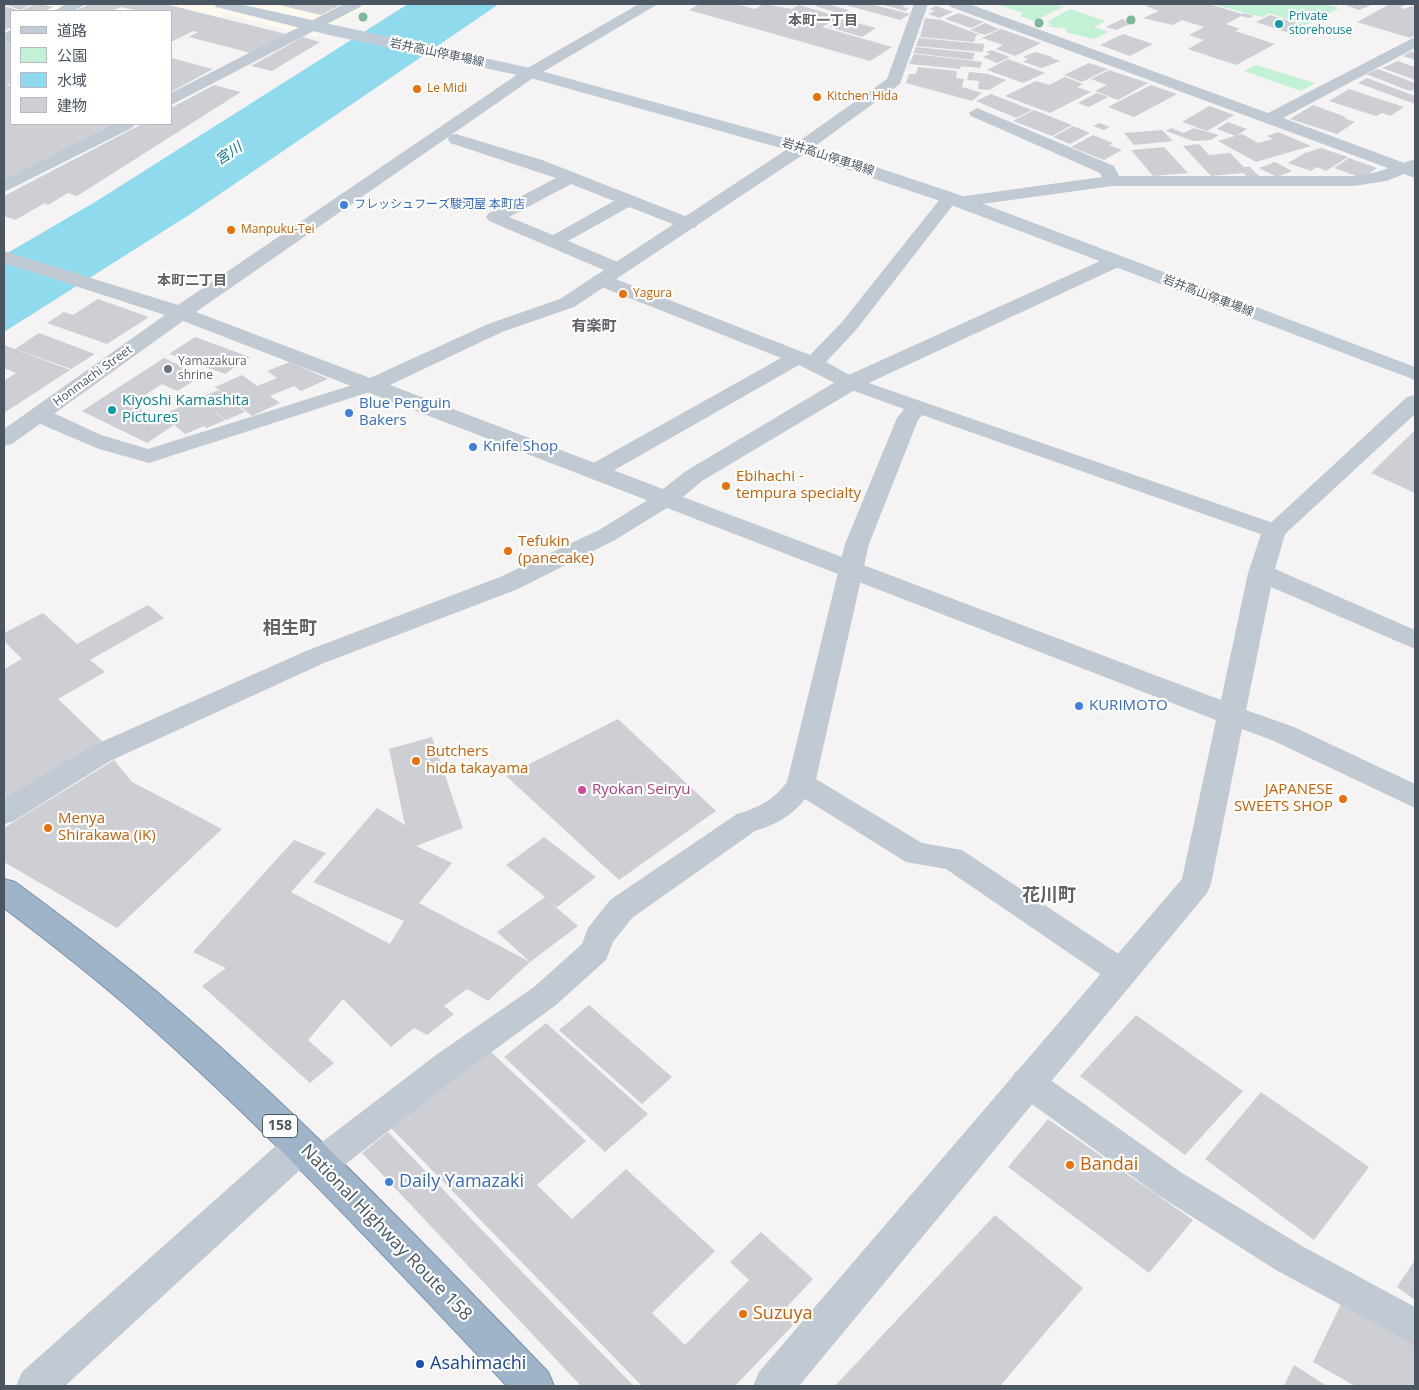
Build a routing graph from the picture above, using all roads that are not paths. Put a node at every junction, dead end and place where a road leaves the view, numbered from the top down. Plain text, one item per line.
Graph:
1 (78, 4) edge
2 (221, 4) edge
3 (355, 4) edge
4 (650, 4) edge
5 (921, 4) edge
6 (956, 4) edge
7 (64, 10) edge
8 (322, 28) junction
9 (1415, 42) edge
10 (530, 73) junction
11 (172, 100) edge
12 (977, 113) dead end
13 (1269, 119) junction
14 (124, 125) edge
15 (456, 139) dead end
16 (801, 148) junction
17 (1411, 169) edge
18 (571, 177) junction
19 (1112, 181) junction
20 (4, 187) edge
21 (628, 200) junction
22 (955, 200) junction
23 (689, 224) junction
24 (553, 242) junction
25 (4, 257) edge
26 (1116, 261) junction
27 (610, 274) junction
28 (181, 313) junction
29 (805, 360) junction
30 (1414, 372) edge
31 (850, 383) junction
32 (372, 384) junction
33 (1415, 402) edge
34 (919, 406) junction
35 (40, 415) junction
36 (4, 439) edge
37 (596, 471) junction
38 (668, 498) junction
39 (1274, 530) junction
40 (852, 570) junction
41 (1261, 573) junction
42 (1415, 640) edge
43 (1232, 714) junction
44 (801, 783) junction
45 (1415, 797) edge
46 (4, 813) edge
47 (4, 891) edge
48 (1120, 972) junction
49 (1027, 1082) junction
50 (311, 1154) junction
51 (1415, 1327) edge
52 (36, 1386) edge
53 (534, 1386) edge
54 (773, 1386) edge

1 - 7 street
2 - 8 main road, 岩井高山停車場線
3 - 8 street
4 - 10 street, Honmachi Street
5 - 16 lane
6 - 13 street
8 - 10 main road, 岩井高山停車場線
8 - 11 street
9 - 13 street
10 - 16 main road, 岩井高山停車場線
10 - 28 street, Honmachi Street
12 - 19 lane
13 - 17 street
14 - 20 street
15 - 18 lane
16 - 22 main road, 岩井高山停車場線
16 - 23 street
17 - 19 lane
18 - 21 lane
18 - 24 lane
19 - 22 lane
21 - 23 lane
21 - 24 lane
22 - 26 main road, 岩井高山停車場線
22 - 29 lane
23 - 27 street
24 - 27 lane
25 - 28 street
26 - 30 main road, 岩井高山停車場線
26 - 31 street
27 - 29 lane
27 - 32 street
28 - 32 street
28 - 35 street, Honmachi Street
29 - 31 lane
29 - 37 lane
31 - 34 lane
31 - 38 street
32 - 35 lane
32 - 37 street
33 - 39 street
34 - 39 lane
34 - 40 lane
35 - 36 street, Honmachi Street
37 - 38 street
38 - 40 street
38 - 46 lane
39 - 41 street
40 - 43 street
40 - 44 lane
41 - 42 street
41 - 43 street
43 - 45 street
43 - 48 street
44 - 48 lane
44 - 50 lane
47 - 50 highway, National Highway Route 158 / 158
48 - 49 street
49 - 51 lane
49 - 54 street
50 - 52 street
50 - 53 highway, National Highway Route 158 / 158

